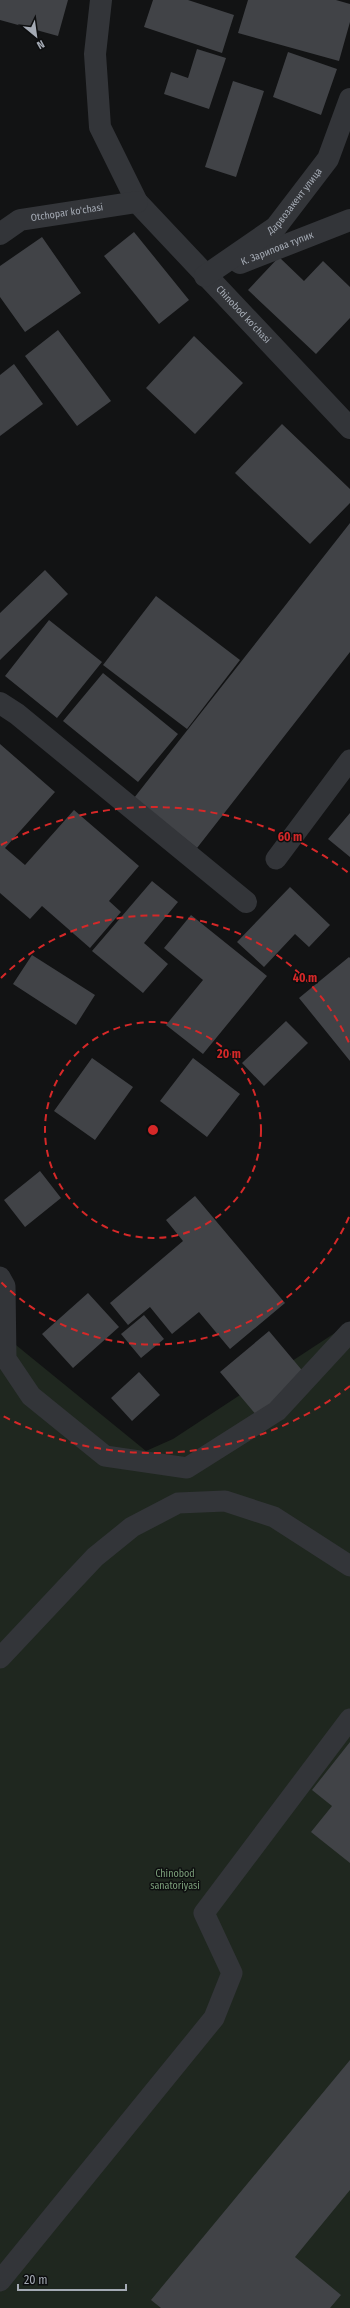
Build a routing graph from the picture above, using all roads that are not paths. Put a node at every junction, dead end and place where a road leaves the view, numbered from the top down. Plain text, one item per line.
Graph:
1 (101, 0) edge
2 (350, 99) edge
3 (137, 202) junction
4 (10, 219) edge
5 (350, 220) edge
6 (0, 234) edge
7 (205, 276) junction
8 (350, 428) edge
9 (0, 703) edge
10 (350, 760) edge
11 (276, 859) dead end
12 (246, 902) dead end
13 (0, 1277) edge
14 (350, 1332) edge
15 (350, 1566) edge
16 (0, 1658) edge
17 (350, 1719) edge
18 (0, 2281) edge

1 - 3 street, Chinobod ko'chasi
2 - 7 street, Дарвозакент улица
3 - 4 street, Otchopar ko'chasi
3 - 7 street, Chinobod ko'chasi
4 - 6 street, Otchopar ko'chasi
5 - 7 street, К. Зарипова тупик
7 - 8 street, Chinobod ko'chasi
9 - 12 street
10 - 11 lane
13 - 14 lane
15 - 16 lane
17 - 18 lane

